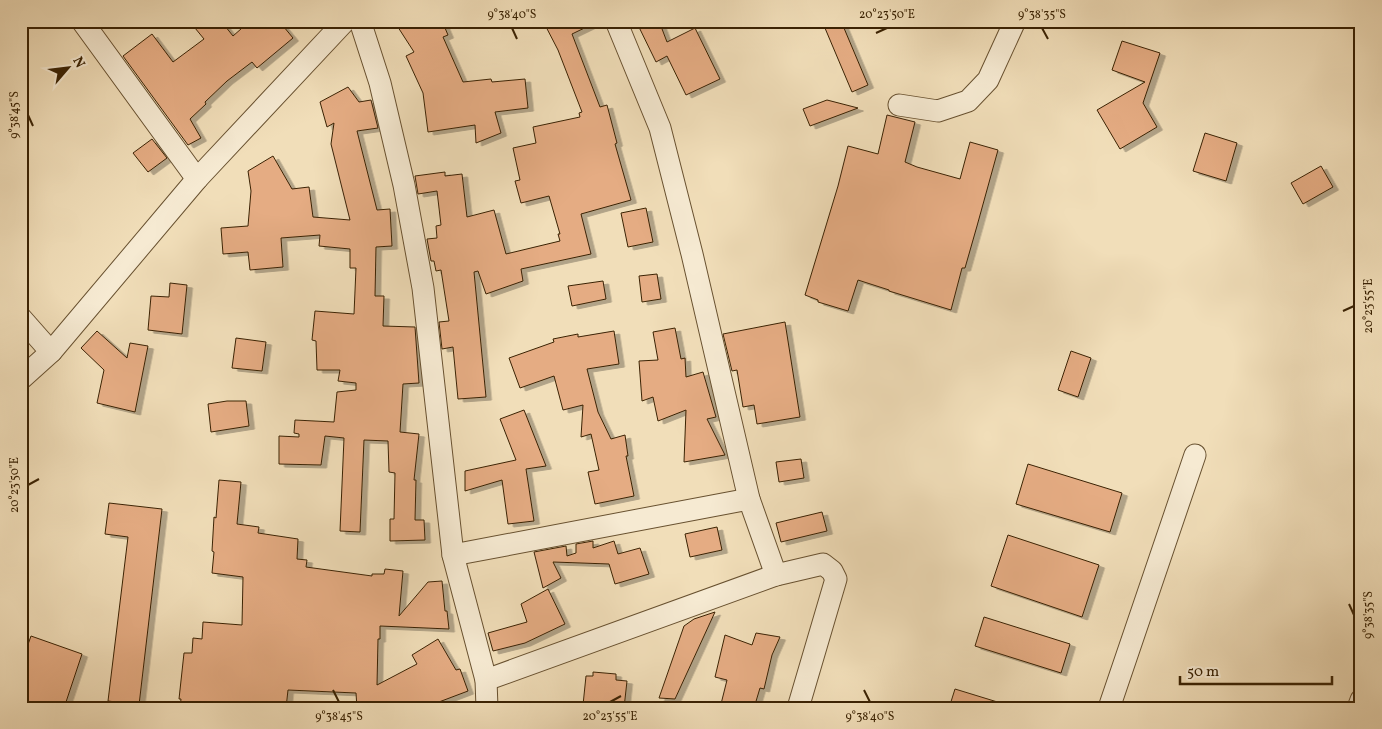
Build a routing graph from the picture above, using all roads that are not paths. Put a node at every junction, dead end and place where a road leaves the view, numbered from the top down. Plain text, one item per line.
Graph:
1 (82, 21) edge
2 (345, 21) edge
3 (360, 21) edge
4 (616, 21) edge
5 (1016, 21) edge
6 (899, 105) dead end
7 (197, 179) junction
8 (21, 318) edge
9 (51, 352) junction
10 (21, 379) edge
11 (1195, 455) dead end
12 (749, 499) junction
13 (453, 555) junction
14 (776, 576) junction
15 (486, 680) junction
16 (1361, 700) edge
17 (488, 708) edge
18 (798, 708) edge
19 (1109, 708) edge
20 (1358, 708) edge

1 - 7 street
2 - 7 street
3 - 13 street
4 - 12 street
5 - 6 street
7 - 9 street
8 - 9 street
9 - 10 street
11 - 19 street
12 - 13 street
12 - 14 street
13 - 15 street
14 - 15 street
14 - 18 street
15 - 17 street
16 - 20 street

